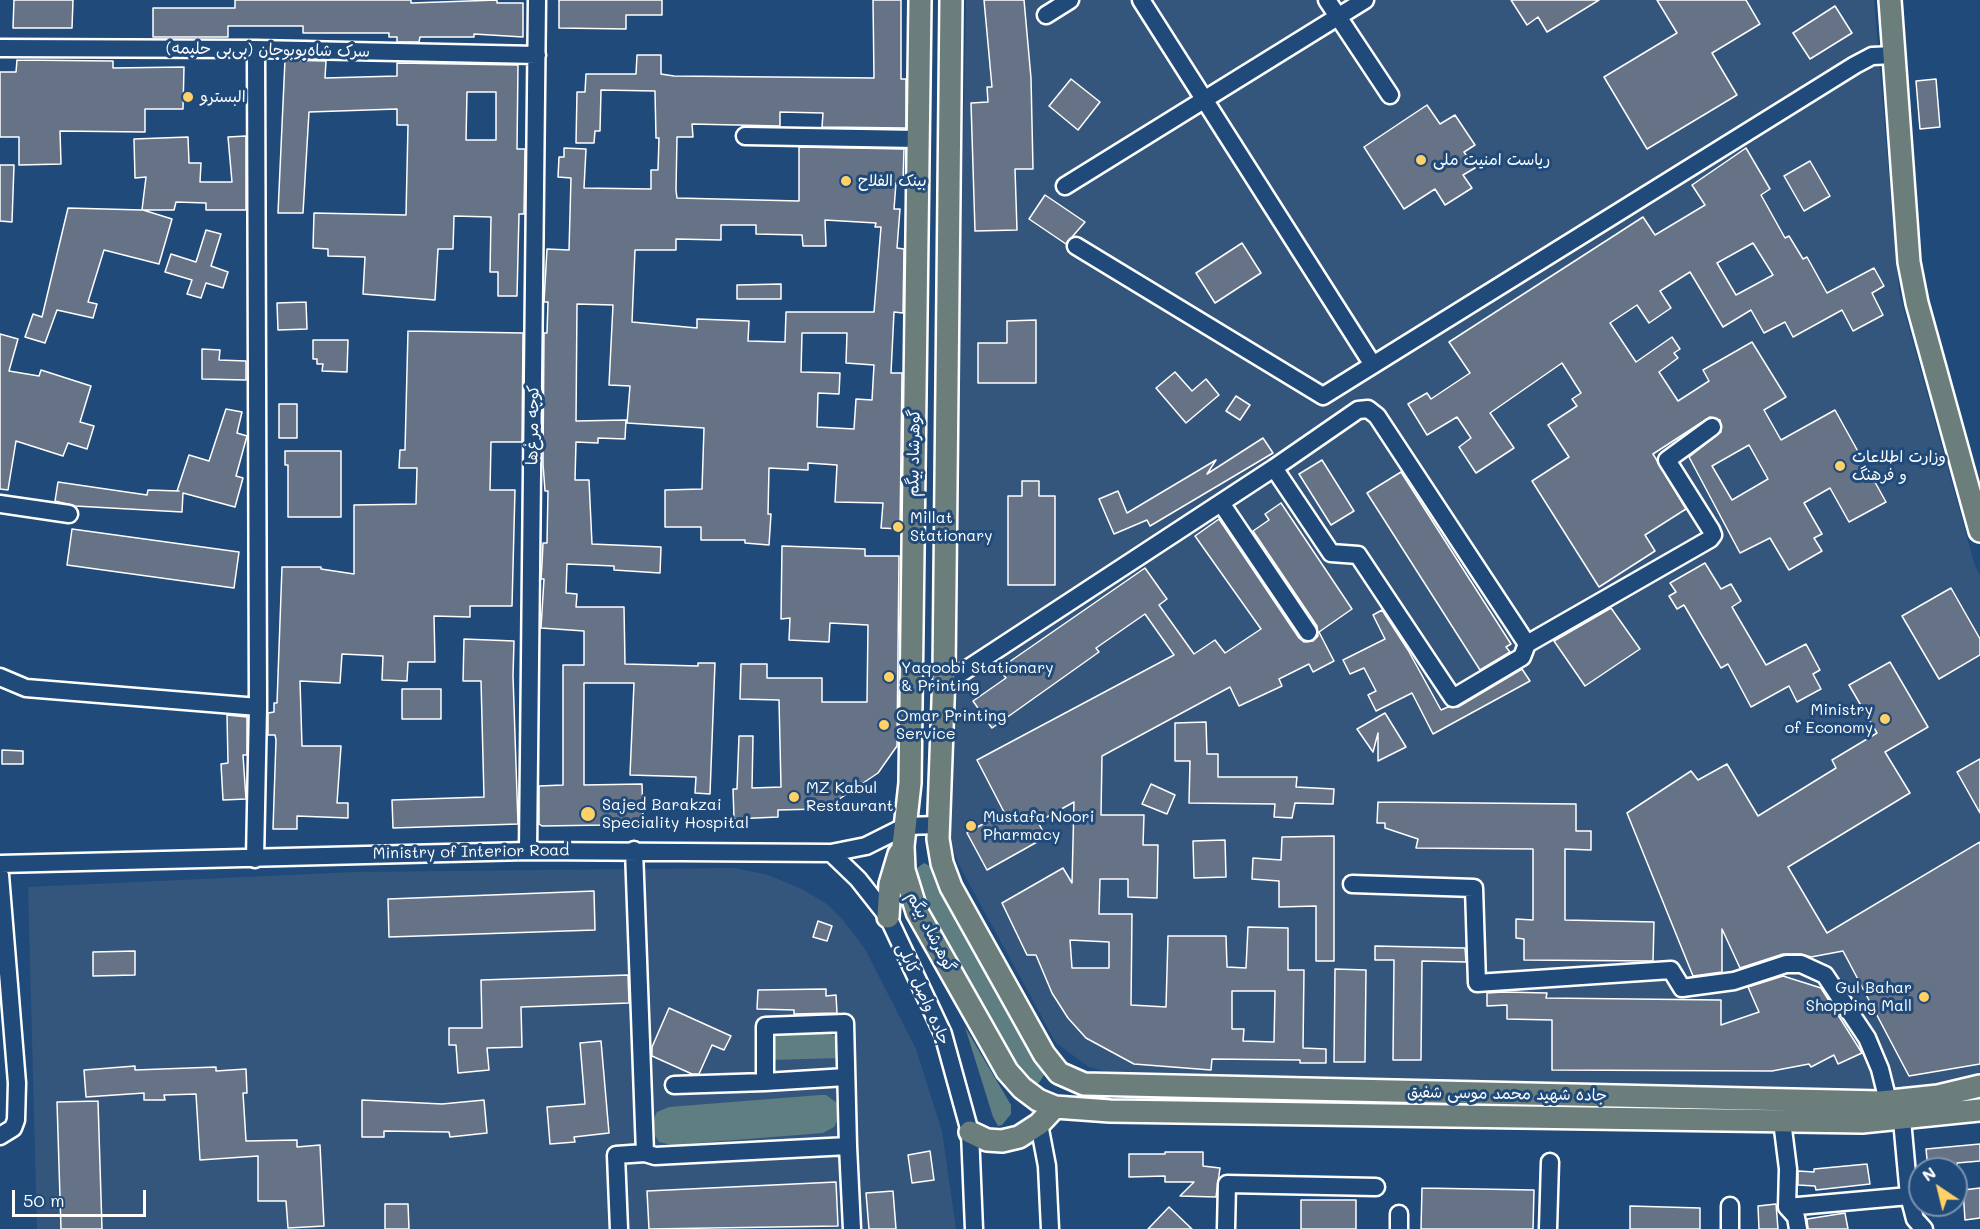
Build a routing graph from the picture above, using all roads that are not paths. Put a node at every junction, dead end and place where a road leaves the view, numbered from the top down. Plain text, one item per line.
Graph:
1 (537, 0) edge
2 (920, 0) edge
3 (951, 0) edge
4 (1071, 0) edge
5 (1141, 0) edge
6 (1328, 0) edge
7 (1365, 0) edge
8 (1890, 0) edge
9 (1046, 15) dead end
10 (1338, 16) junction
11 (0, 48) edge
12 (256, 49) junction
13 (537, 55) junction
14 (1895, 55) junction
15 (1390, 95) dead end
16 (1204, 98) junction
17 (745, 136) dead end
18 (918, 139) junction
19 (1065, 186) dead end
20 (1076, 246) dead end
21 (1373, 365) junction
22 (1712, 427) dead end
23 (1274, 468) junction
24 (1221, 503) junction
25 (0, 504) edge
26 (69, 514) dead end
27 (1980, 529) edge
28 (1308, 632) dead end
29 (1527, 645) junction
30 (944, 674) junction
31 (0, 677) edge
32 (258, 707) junction
33 (937, 825) junction
34 (904, 834) junction
35 (634, 850) junction
36 (528, 851) junction
37 (831, 853) junction
38 (255, 859) junction
39 (0, 864) edge
40 (0, 875) edge
41 (1352, 884) dead end
42 (888, 917) junction
43 (1044, 1054) joint
44 (846, 1077) junction
45 (765, 1082) junction
46 (674, 1085) dead end
47 (1980, 1086) edge
48 (1888, 1101) junction
49 (1055, 1107) junction
50 (1980, 1110) edge
51 (1782, 1120) junction
52 (1902, 1120) junction
53 (1039, 1124) junction
54 (970, 1132) junction
55 (0, 1136) edge
56 (848, 1146) junction
57 (645, 1153) junction
58 (1550, 1162) dead end
59 (1908, 1185) edge
60 (1376, 1187) dead end
61 (1908, 1196) edge
62 (1730, 1206) dead end
63 (1787, 1207) junction
64 (620, 1229) edge
65 (852, 1229) edge
66 (974, 1229) edge
67 (1050, 1229) edge
68 (1226, 1229) edge
69 (1548, 1229) edge
70 (1730, 1229) edge
71 (1798, 1229) edge

1 - 13 street, کوچه مرغ‌ها
2 - 18 main road, گوهرشاد بیگم
3 - 30 main road, گوهرشاد بیگم
4 - 9 street
5 - 16 street
6 - 10 street
7 - 10 street
8 - 14 main road
10 - 15 street
10 - 16 street
11 - 12 street, سرک شاه‌بوبوجان (بی‌بی حلیمه)
12 - 13 street, سرک شاه‌بوبوجان (بی‌بی حلیمه)
12 - 32 street
13 - 36 street, کوچه مرغ‌ها
14 - 21 street
14 - 27 main road
16 - 19 street
16 - 21 street
17 - 18 street
18 - 34 main road, گوهرشاد بیگم
20 - 21 street
22 - 29 street
23 - 24 street
23 - 29 street
23 - 29 street
24 - 28 street
24 - 30 street
25 - 26 street
30 - 33 main road, گوهرشاد بیگم
31 - 32 street
32 - 38 street
33 - 34 street, Ministry of Interior Road
33 - 43 main road, گوهرشاد بیگم
34 - 37 street, Ministry of Interior Road
34 - 42 main road
34 - 49 main road, گوهرشاد بیگم
35 - 36 street, Ministry of Interior Road
35 - 37 street, Ministry of Interior Road
35 - 57 street
36 - 38 street, Ministry of Interior Road
37 - 42 street, جاده واصل کابلی
38 - 39 street, Ministry of Interior Road
40 - 55 street
41 - 48 street
42 - 54 street, جاده واصل کابلی
43 - 48 main road, جاده شهید محمد موسی شفیق
44 - 45 street
44 - 45 street
44 - 56 street
45 - 46 street
47 - 48 main road, جاده شهید محمد موسی شفیق
49 - 51 main road, جاده شهید محمد موسی شفیق
49 - 53 main road
50 - 52 main road, جاده شهید محمد موسی شفیق
51 - 52 main road, جاده شهید محمد موسی شفیق
51 - 63 street
52 - 59 street
53 - 54 main road
53 - 67 street
54 - 66 street, جاده واصل کابلی
56 - 57 street
56 - 65 street
57 - 64 street
58 - 69 street
60 - 68 street
61 - 63 street
62 - 70 street
63 - 71 street

